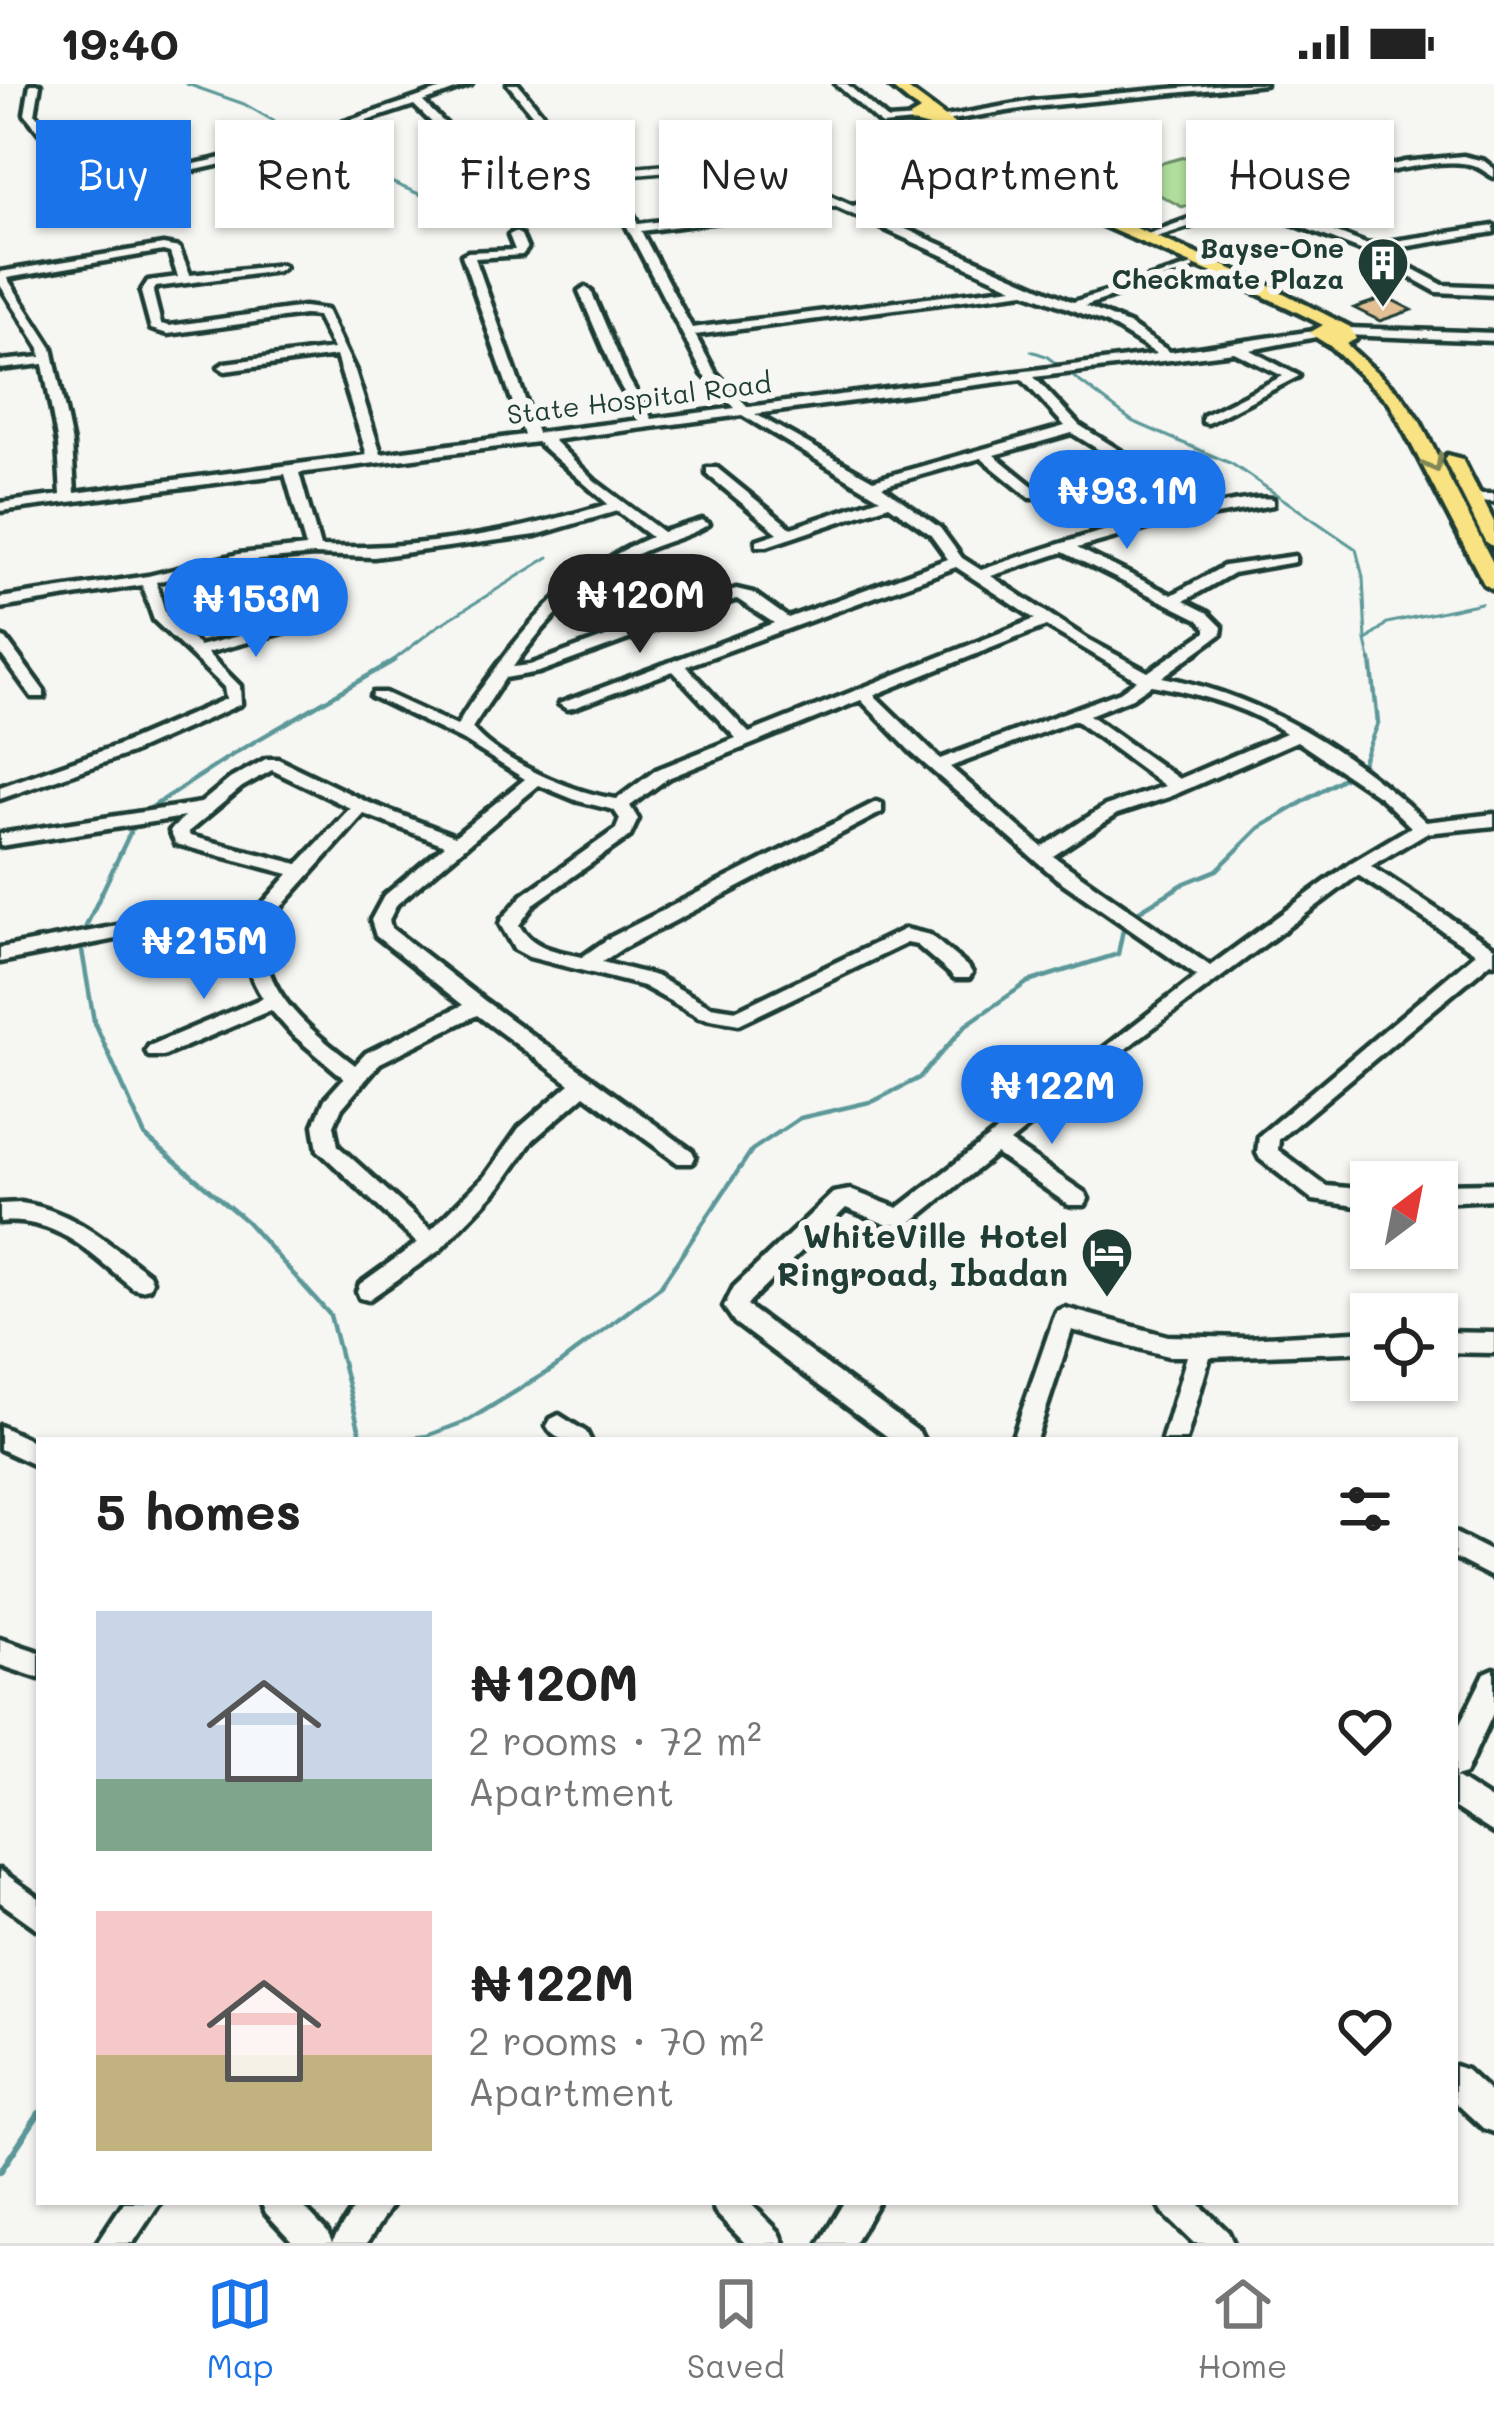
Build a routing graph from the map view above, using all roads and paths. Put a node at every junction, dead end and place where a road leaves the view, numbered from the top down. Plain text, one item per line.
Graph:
1 (35, 84) edge
2 (466, 84) edge
3 (514, 84) edge
4 (841, 84) edge
5 (878, 84) edge
6 (893, 84) edge
7 (1260, 84) edge
8 (1249, 85) edge
9 (418, 103) junction
10 (932, 117) junction
11 (435, 120) edge
12 (543, 120) edge
13 (935, 120) edge
14 (635, 170) edge
15 (1394, 170) edge
16 (1494, 174) edge
17 (838, 202) junction
18 (856, 208) edge
19 (1186, 224) edge
20 (635, 228) joint
21 (900, 228) edge
22 (1099, 228) edge
23 (1312, 228) edge
24 (1494, 229) edge
25 (515, 235) dead end
26 (1140, 238) junction
27 (1367, 250) junction
28 (278, 267) dead end
29 (1189, 267) junction
30 (0, 276) edge
31 (185, 279) junction
32 (1029, 288) junction
33 (1494, 290) edge
34 (585, 291) dead end
35 (1077, 305) junction
36 (687, 332) junction
37 (1334, 335) junction
38 (1494, 337) edge
39 (1235, 347) junction
40 (341, 352) junction
41 (1166, 356) junction
42 (50, 360) junction
43 (0, 365) edge
44 (225, 367) dead end
45 (1023, 374) junction
46 (743, 410) junction
47 (1208, 419) dead end
48 (647, 422) junction
49 (1074, 428) junction
50 (531, 436) junction
51 (984, 454) junction
52 (375, 458) junction
53 (1130, 464) dead end
54 (291, 470) junction
55 (712, 471) dead end
56 (871, 485) junction
57 (1035, 495) dead end
58 (1474, 498) junction
59 (1494, 498) edge
60 (68, 499) junction
61 (890, 500) junction
62 (1268, 502) dead end
63 (618, 506) junction
64 (0, 507) edge
65 (702, 524) dead end
66 (789, 534) junction
67 (658, 536) junction
68 (1494, 541) edge
69 (762, 543) dead end
70 (1063, 547) junction
71 (314, 551) junction
72 (1290, 559) dead end
73 (957, 561) junction
74 (980, 575) junction
75 (148, 580) junction
76 (1494, 584) edge
77 (1173, 601) junction
78 (1, 607) edge
79 (1046, 620) junction
80 (305, 624) dead end
81 (786, 624) junction
82 (0, 642) edge
83 (193, 652) junction
84 (677, 666) junction
85 (500, 674) junction
86 (1150, 680) junction
87 (863, 693) junction
88 (38, 694) dead end
89 (380, 697) dead end
90 (567, 704) dead end
91 (1077, 714) junction
92 (1297, 735) junction
93 (466, 737) junction
94 (746, 738) junction
95 (937, 766) junction
96 (538, 777) junction
97 (1178, 786) junction
98 (0, 793) edge
99 (620, 805) junction
100 (361, 806) junction
101 (204, 808) junction
102 (876, 808) dead end
103 (1494, 820) edge
104 (1422, 827) junction
105 (0, 840) edge
106 (456, 843) junction
107 (1040, 856) junction
108 (1358, 866) junction
109 (300, 871) junction
110 (256, 923) junction
111 (1492, 954) edge
112 (0, 955) edge
113 (583, 966) junction
114 (962, 974) dead end
115 (1211, 976) junction
116 (275, 1001) junction
117 (478, 1006) junction
118 (156, 1051) dead end
119 (354, 1076) junction
120 (585, 1083) junction
121 (994, 1142) junction
122 (685, 1157) dead end
123 (1494, 1191) edge
124 (1458, 1192) edge
125 (1350, 1197) edge
126 (1077, 1198) dead end
127 (0, 1213) edge
128 (432, 1244) junction
129 (141, 1281) dead end
130 (368, 1291) dead end
131 (1350, 1342) edge
132 (1458, 1342) edge
133 (1494, 1343) edge
134 (1201, 1348) junction
135 (0, 1437) edge
136 (906, 1437) edge
137 (1025, 1437) edge
138 (1175, 1437) edge
139 (36, 1455) edge
140 (1458, 1548) edge
141 (1494, 1566) edge
142 (0, 1652) edge
143 (36, 1663) edge
144 (1494, 1682) edge
145 (1458, 1759) edge
146 (1458, 1793) edge
147 (1494, 1820) edge
148 (0, 1884) edge
149 (36, 1914) edge
150 (1458, 2083) edge
151 (1494, 2117) edge
152 (142, 2205) edge
153 (280, 2205) edge
154 (375, 2205) edge
155 (730, 2205) edge
156 (860, 2205) edge
157 (1177, 2205) edge
158 (113, 2243) edge
159 (316, 2243) edge
160 (347, 2243) edge
161 (768, 2243) edge
162 (836, 2243) edge
163 (1217, 2243) edge

1 - 9 street
2 - 9 street
3 - 12 street
4 - 10 street
5 - 10 main road
6 - 10 main road
7 - 8 street
8 - 10 street
9 - 11 street
10 - 13 main road
10 - 26 main road
14 - 17 street
15 - 16 street
17 - 18 street
17 - 20 street
19 - 26 street
20 - 36 street
21 - 32 street
22 - 29 main road
23 - 27 street
24 - 27 street
25 - 50 street
26 - 37 main road
27 - 33 street
28 - 31 street
29 - 35 street
29 - 37 main road
30 - 31 street
30 - 42 street
31 - 40 street
32 - 35 street
32 - 36 street
34 - 48 street
35 - 41 street
36 - 46 street
37 - 38 street, State Hospital Road
37 - 39 street, State Hospital Road
37 - 58 main road
37 -> 76 main road
39 - 41 street, State Hospital Road
39 - 47 street
40 - 44 street
40 - 52 street
41 - 45 street, State Hospital Road
42 - 43 street
42 - 60 street
45 - 46 street, State Hospital Road
45 - 49 street
46 - 48 street, State Hospital Road
46 - 56 street
48 - 50 street, State Hospital Road
49 - 51 street
49 - 53 street
50 - 52 street, State Hospital Road
50 - 63 street
51 - 56 street
51 - 57 street
52 - 54 street, State Hospital Road
54 - 60 street, State Hospital Road
54 - 71 street
55 - 66 street
56 - 61 street
58 - 59 street
58 - 68 main road
60 - 64 street, State Hospital Road
61 - 66 street
61 - 73 street
62 - 70 street
63 - 67 street
63 - 71 street
65 - 67 street
66 - 69 street
67 - 85 street
70 - 74 street
70 - 77 street
71 - 75 street
72 - 77 street
73 - 74 street
73 - 81 street
74 - 79 street
75 - 78 street
75 - 83 street
77 - 86 street
79 - 86 street
79 - 87 street
80 - 83 street
81 - 84 street
81 - 85 street
82 - 88 street
83 - 98 street
84 - 90 street
84 - 94 street
85 - 93 street
86 - 91 street
86 - 92 street
87 - 94 street
87 - 95 street
89 - 93 street
91 - 95 street
91 - 97 street
92 - 97 street
92 - 104 street
93 - 96 street
94 - 99 street
95 - 107 street
96 - 99 street
96 - 106 street
97 - 107 street
99 - 113 street
100 - 101 street
100 - 106 street
100 - 109 street
101 - 105 street
101 - 109 street
102 - 113 street
103 - 104 street
104 - 108 street
106 - 117 street
107 - 115 street
108 - 111 street
108 - 115 street
109 - 110 street
110 - 112 street
110 - 116 street
111 - 125 street
113 - 114 street
115 - 121 street
116 - 118 street
116 - 119 street
117 - 119 street
117 - 120 street
119 - 128 street
120 - 122 street
120 - 128 street
121 - 126 street
121 - 136 street
123 - 124 street
127 - 129 street
128 - 130 street
131 - 134 street
132 - 133 street
134 - 137 street
134 - 138 street
135 - 139 street
140 - 141 street
142 - 143 street
144 - 145 street
146 - 147 street
148 - 149 street
150 - 151 street
152 - 158 street
153 - 159 street
154 - 160 street
155 - 161 street
156 - 162 street
157 - 163 street

